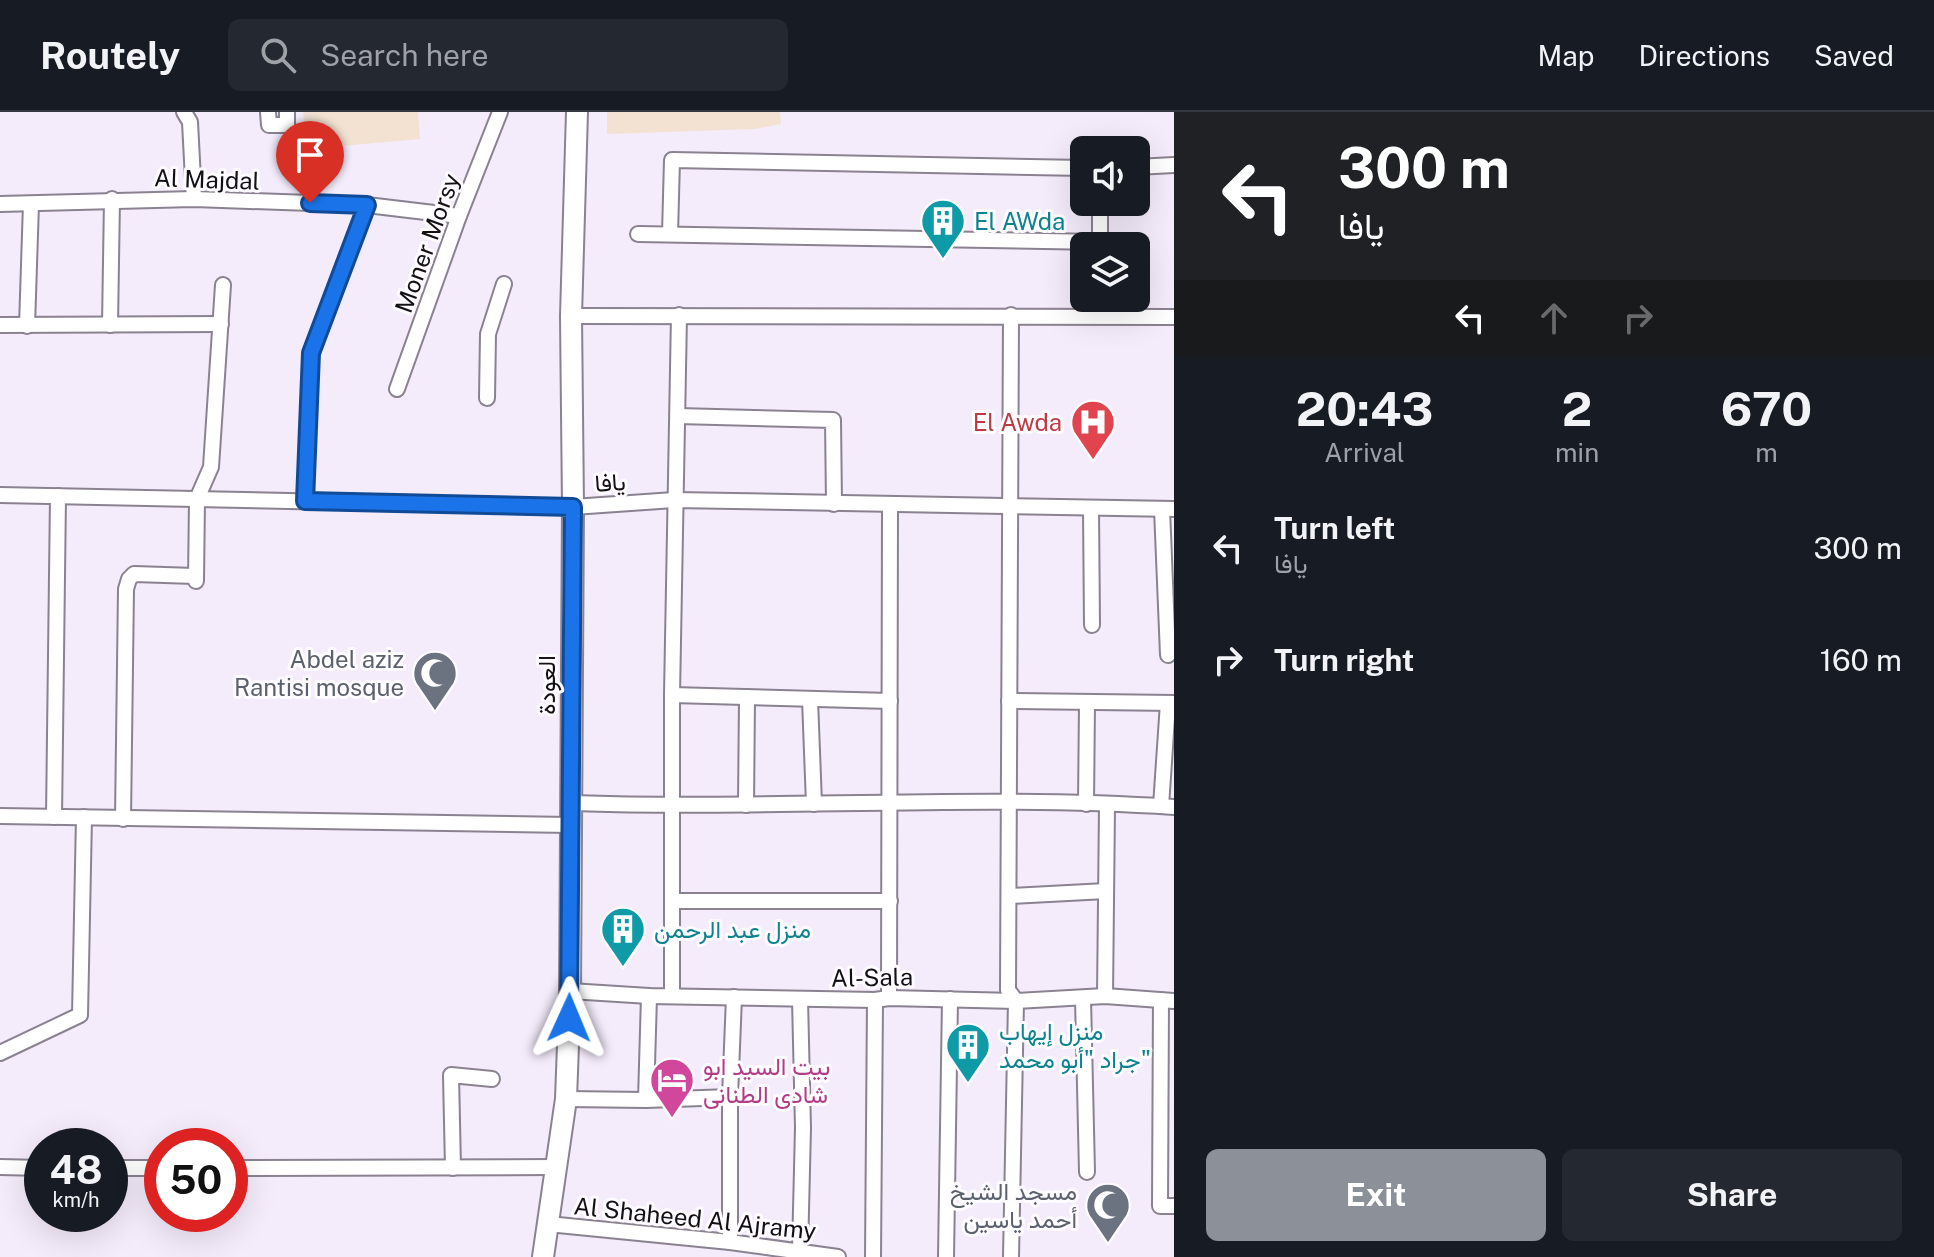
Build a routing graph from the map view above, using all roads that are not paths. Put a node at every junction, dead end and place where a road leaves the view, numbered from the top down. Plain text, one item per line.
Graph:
1 (184, 112) edge
2 (500, 112) edge
3 (577, 112) edge
4 (269, 118) edge
5 (287, 118) edge
6 (1174, 165) edge
7 (1150, 166) edge
8 (1070, 168) edge
9 (112, 199) junction
10 (194, 199) junction
11 (0, 204) edge
12 (31, 204) junction
13 (367, 205) junction
14 (459, 216) junction
15 (638, 234) dead end
16 (670, 234) junction
17 (1070, 243) edge
18 (504, 284) dead end
19 (223, 285) dead end
20 (679, 315) junction
21 (1011, 315) junction
22 (1101, 315) joint
23 (571, 316) junction
24 (1174, 317) edge
25 (221, 324) junction
26 (0, 325) edge
27 (110, 325) junction
28 (27, 326) junction
29 (397, 389) dead end
30 (487, 398) dead end
31 (678, 416) junction
32 (0, 495) edge
33 (58, 496) junction
34 (197, 499) junction
35 (674, 500) junction
36 (305, 501) junction
37 (834, 504) junction
38 (890, 505) junction
39 (573, 507) junction
40 (1010, 507) junction
41 (1091, 509) junction
42 (1168, 509) edge
43 (1092, 625) dead end
44 (1168, 655) dead end
45 (672, 695) junction
46 (747, 697) junction
47 (810, 699) junction
48 (890, 701) junction
49 (1009, 701) junction
50 (1087, 703) junction
51 (1171, 703) edge
52 (1010, 800) junction
53 (572, 803) junction
54 (814, 804) junction
55 (890, 804) junction
56 (1086, 804) junction
57 (746, 805) junction
58 (1107, 806) junction
59 (671, 807) junction
60 (1167, 807) edge
61 (0, 816) edge
62 (54, 817) junction
63 (84, 817) junction
64 (123, 819) junction
65 (570, 825) junction
66 (1106, 891) junction
67 (1010, 896) junction
68 (672, 901) junction
69 (890, 901) junction
70 (570, 991) junction
71 (649, 996) junction
72 (672, 996) junction
73 (1105, 996) junction
74 (734, 997) junction
75 (800, 999) junction
76 (882, 999) junction
77 (950, 999) junction
78 (1083, 999) junction
79 (1168, 1000) edge
80 (1016, 1001) junction
81 (0, 1053) edge
82 (492, 1079) dead end
83 (730, 1097) junction
84 (566, 1099) junction
85 (646, 1100) junction
86 (557, 1167) junction
87 (24, 1168) edge
88 (248, 1168) edge
89 (453, 1168) junction
90 (0, 1169) edge
91 (1087, 1172) dead end
92 (1174, 1206) edge
93 (548, 1224) junction
94 (730, 1242) junction
95 (800, 1251) junction
96 (543, 1257) edge
97 (838, 1257) edge
98 (873, 1257) edge
99 (946, 1257) edge
100 (1011, 1257) edge

1 - 10 street
2 - 14 street, Moner Morsy
3 - 23 main road, العودة
4 - 5 street
6 - 7 street
8 - 16 street
9 - 10 street, Al Majdal
9 - 12 street, Al Majdal
9 - 27 street
10 - 13 street, Al Majdal
11 - 12 street, Al Majdal
12 - 28 street
13 - 14 street, Al Majdal
13 - 36 street
14 - 29 street, Moner Morsy
15 - 16 street
16 - 17 street
18 - 30 street
19 - 25 street
20 - 21 street
20 - 23 street
20 - 31 street
21 - 22 street
21 - 40 street
22 - 24 street
23 - 39 main road, العودة
25 - 27 street
25 - 34 street
26 - 28 street
27 - 28 street
31 - 35 street
31 - 37 street
32 - 33 street, يافا
33 - 34 street, يافا
33 - 62 street
34 - 36 street, يافا
34 - 64 street
35 - 37 street, يافا
35 - 39 street, يافا
35 - 45 street
36 - 39 street, يافا
37 - 38 street, يافا
38 - 40 street, يافا
38 - 48 street
39 - 53 main road, العودة
40 - 41 street, يافا
40 - 49 street
41 - 42 street, يافا
41 - 43 street
42 - 44 street
45 - 46 street
45 - 59 street
46 - 47 street
46 - 57 street
47 - 48 street
47 - 54 street
48 - 55 street
49 - 50 street
49 - 52 street
50 - 51 street
50 - 56 street
51 - 60 street
52 - 55 street
52 - 56 street
52 - 67 street
53 - 59 street
53 - 65 main road, العودة
54 - 55 street
54 - 57 street
55 - 69 street
56 - 58 street
57 - 59 street
58 - 60 street
58 - 66 street
59 - 68 street
61 - 62 street
62 - 63 street
63 - 64 street
63 - 81 street
64 - 65 street
65 - 70 main road, العودة
66 - 67 street
66 - 73 street
67 - 80 street
68 - 69 street
68 - 72 street
69 - 76 street
70 - 71 street, Al-Sala
70 - 84 main road, العودة
71 - 72 street, Al-Sala
71 - 85 street
72 - 74 street, Al-Sala
73 - 78 street, Al-Sala
73 - 79 street, Al-Sala
74 - 75 street, Al-Sala
74 - 83 street
75 - 76 street, Al-Sala
75 - 95 street
76 - 77 street, Al-Sala
76 - 98 street
77 - 80 street, Al-Sala
77 - 99 street
78 - 80 street, Al-Sala
78 - 91 street
79 - 92 street
80 - 100 street
82 - 89 street
83 - 85 street
83 - 94 street
84 - 85 street
84 - 86 main road, العودة
86 - 89 street
86 - 93 main road, العودة
87 - 90 street
88 - 89 street
93 - 94 street, Al Shaheed Al Ajramy
93 - 96 main road, العودة
94 - 95 street, Al Shaheed Al Ajramy
95 - 97 street, Al Shaheed Al Ajramy

